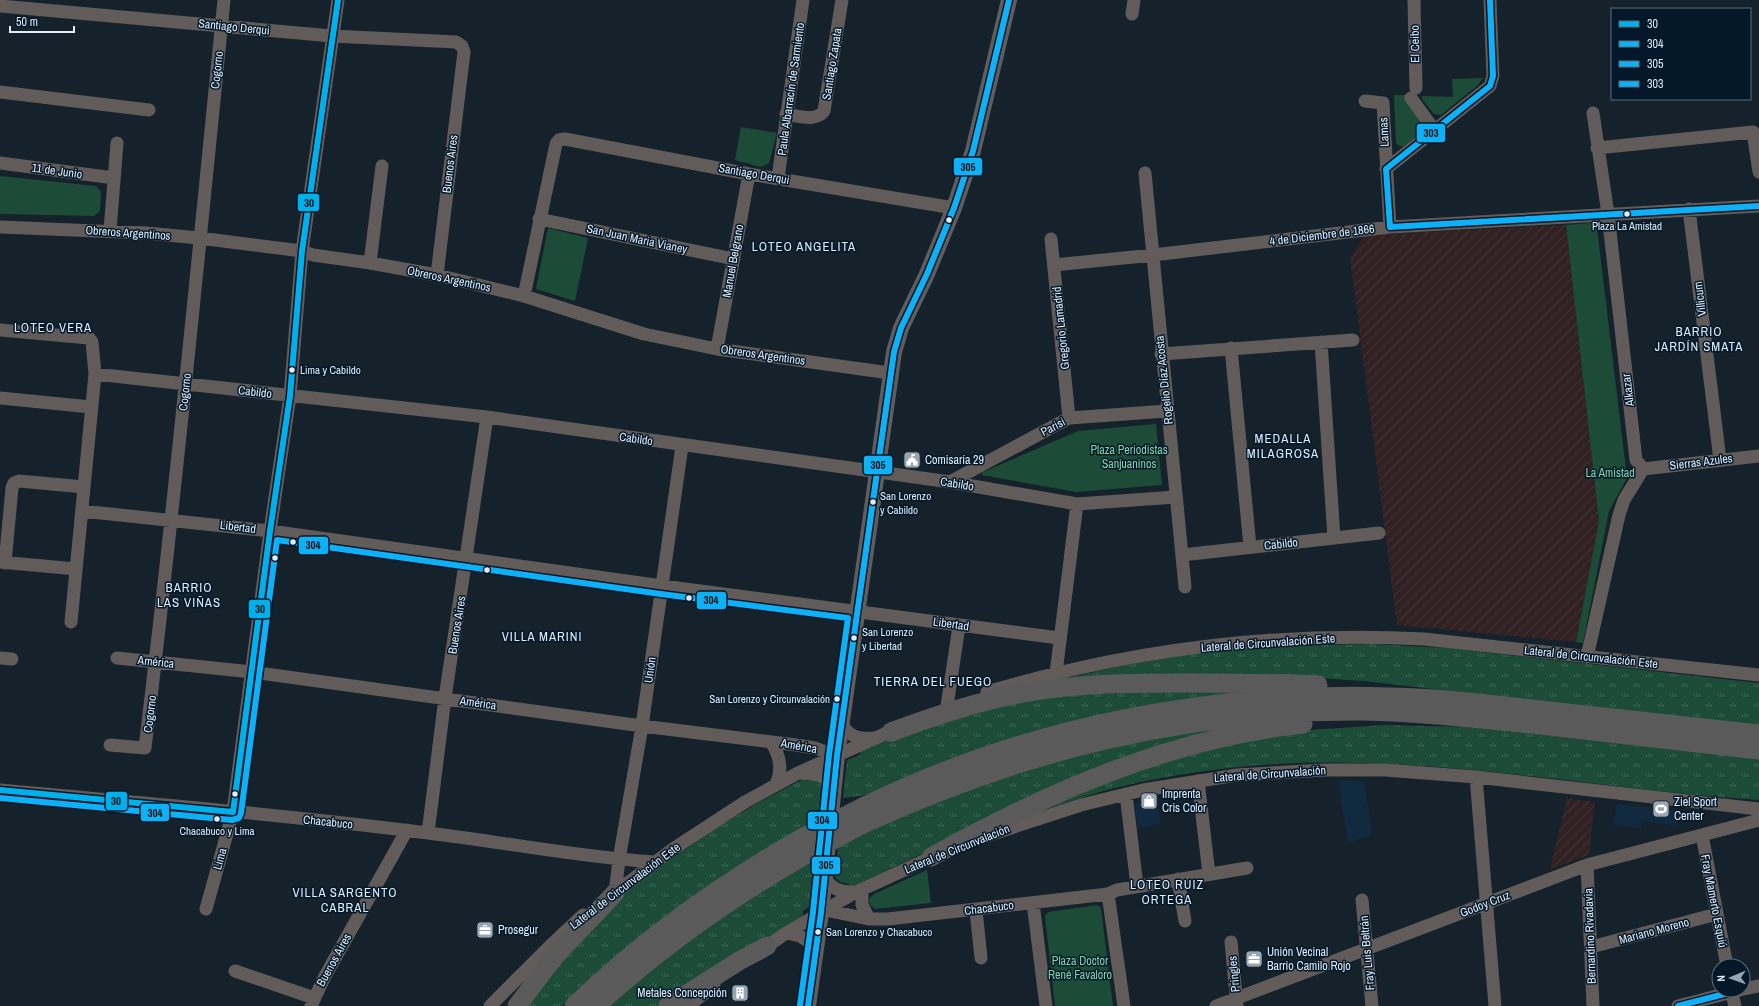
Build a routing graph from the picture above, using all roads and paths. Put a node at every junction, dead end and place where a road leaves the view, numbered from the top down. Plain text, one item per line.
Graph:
1 (224, 0) edge
2 (338, 0) edge
3 (804, 0) edge
4 (842, 0) edge
5 (1010, 0) edge
6 (1134, 0) edge
7 (1414, 0) edge
8 (1490, 0) edge
9 (0, 6) edge
10 (1132, 14) dead end
11 (222, 25) junction
12 (332, 36) junction
13 (464, 52) joint
14 (0, 92) edge
15 (1365, 101) dead end
16 (149, 110) dead end
17 (1593, 113) dead end
18 (786, 114) junction
19 (1435, 131) junction
20 (117, 143) dead end
21 (1597, 148) junction
22 (0, 163) edge
23 (382, 166) dead end
24 (1386, 169) junction
25 (1759, 172) edge
26 (1144, 173) dead end
27 (749, 174) junction
28 (114, 178) junction
29 (778, 178) junction
30 (1759, 206) edge
31 (954, 208) junction
32 (1689, 209) junction
33 (1608, 214) junction
34 (539, 219) junction
35 (0, 226) edge
36 (1390, 227) junction
37 (110, 231) junction
38 (199, 238) junction
39 (1051, 239) dead end
40 (302, 251) junction
41 (1152, 255) junction
42 (734, 260) junction
43 (370, 263) junction
44 (1054, 264) junction
45 (437, 275) junction
46 (524, 296) junction
47 (0, 330) edge
48 (1353, 340) dead end
49 (1321, 342) junction
50 (1231, 348) junction
51 (717, 349) junction
52 (1161, 354) junction
53 (890, 373) junction
54 (95, 374) junction
55 (186, 384) junction
56 (290, 396) junction
57 (0, 398) edge
58 (91, 407) junction
59 (1167, 411) junction
60 (487, 417) junction
61 (1070, 418) junction
62 (682, 446) junction
63 (1759, 456) edge
64 (1720, 460) junction
65 (1643, 469) junction
66 (877, 472) junction
67 (950, 482) junction
68 (84, 487) junction
69 (1176, 497) junction
70 (1077, 504) junction
71 (82, 510) junction
72 (172, 519) junction
73 (270, 531) junction
74 (1379, 533) dead end
75 (1334, 538) junction
76 (1250, 547) junction
77 (1182, 555) junction
78 (467, 559) junction
79 (2, 562) edge
80 (76, 569) junction
81 (662, 586) junction
82 (1185, 587) dead end
83 (857, 611) junction
84 (71, 622) dead end
85 (959, 626) junction
86 (1059, 638) junction
87 (1587, 656) junction
88 (118, 658) dead end
89 (156, 662) junction
90 (252, 672) junction
91 (1056, 673) junction
92 (1759, 676) edge
93 (445, 698) junction
94 (1449, 700) junction
95 (947, 706) junction
96 (1462, 717) junction
97 (841, 724) junction
98 (642, 726) junction
99 (1759, 734) edge
100 (882, 735) junction
101 (771, 742) junction
102 (110, 744) dead end
103 (1759, 750) edge
104 (837, 756) junction
105 (798, 773) junction
106 (1476, 777) junction
107 (1198, 781) junction
108 (834, 784) junction
109 (776, 785) junction
110 (0, 790) edge
111 (1126, 794) junction
112 (1759, 809) edge
113 (233, 812) junction
114 (864, 815) junction
115 (1759, 820) edge
116 (406, 830) junction
117 (428, 833) junction
118 (1702, 835) junction
119 (931, 857) junction
120 (618, 860) junction
121 (654, 862) junction
122 (1587, 865) junction
123 (1247, 868) dead end
124 (1209, 874) junction
125 (824, 875) junction
126 (1178, 879) junction
127 (1137, 886) junction
128 (859, 891) junction
129 (615, 893) junction
130 (1108, 894) junction
131 (1362, 900) dead end
132 (1034, 903) junction
133 (1486, 903) junction
134 (206, 909) dead end
135 (976, 910) junction
136 (823, 911) junction
137 (1717, 914) junction
138 (869, 919) junction
139 (1186, 921) dead end
140 (786, 933) junction
141 (1231, 942) dead end
142 (767, 946) junction
143 (816, 947) junction
144 (1591, 947) junction
145 (1367, 949) junction
146 (981, 958) dead end
147 (1725, 958) edge
148 (235, 972) dead end
149 (1711, 997) edge
150 (312, 1002) edge
151 (1236, 1002) edge
152 (490, 1006) edge
153 (517, 1006) edge
154 (574, 1006) edge
155 (596, 1006) edge
156 (668, 1006) edge
157 (688, 1006) edge
158 (808, 1006) edge
159 (1046, 1006) edge
160 (1124, 1006) edge
161 (1216, 1006) edge
162 (1372, 1006) edge
163 (1495, 1006) edge
164 (1593, 1006) edge
165 (1678, 1006) edge

1 - 11 street, Cogorno
2 - 12 street, Lima
3 - 18 street, Paula Albarracín de Sarmiento
4 - 18 street, Santiago Zapata
5 - 31 main road
6 - 10 street
7 - 19 street, El Ceibo
8 - 19 street
9 - 11 street, Santiago Derqui
11 - 12 street, Santiago Derqui
11 - 38 street, Cogorno
12 - 13 street, Santiago Derqui
12 - 40 street, Lima
13 - 45 street, Buenos Aires
14 - 16 street
15 - 24 street, Lamas
17 - 21 street, Alkazar
18 - 29 street, Paula Albarracín de Sarmiento
19 - 24 street
20 - 28 street
21 - 25 street
21 - 33 street, Alkazar
22 - 28 street, 11 de Junio
23 - 43 street
24 - 36 street, Lamas
26 - 41 street, Rogelio Díaz Acosta
27 - 29 street, Santiago Derqui
27 - 34 street, Santiago Derqui
27 - 42 street, Manuel Belgrano
28 - 37 street
29 - 31 street, Santiago Derqui
30 - 32 street, 4 de Diciembre de 1866
31 - 53 main road
32 - 33 street, 4 de Diciembre de 1866
32 - 64 street, Villicum
33 - 36 street, 4 de Diciembre de 1866
33 - 65 street, Alkazar
34 - 42 street, San Juan Maria Vianey
34 - 46 street
35 - 37 street, Obreros Argentinos
36 - 41 street, 4 de Diciembre de 1866
37 - 38 street, Obreros Argentinos
38 - 40 street, Obreros Argentinos
38 - 55 street, Cogorno
39 - 44 street, Gregorio Lamadrid
40 - 43 street, Obreros Argentinos
40 - 56 street, Lima
41 - 44 street, 4 de Diciembre de 1866
41 - 52 street, Rogelio Díaz Acosta
42 - 51 street, Manuel Belgrano
43 - 45 street, Obreros Argentinos
44 - 61 street, Gregorio Lamadrid
45 - 46 street, Obreros Argentinos
46 - 51 street, Obreros Argentinos
47 - 54 street
48 - 49 street
49 - 50 street
49 - 75 street
50 - 52 street
50 - 76 street
51 - 53 street, Obreros Argentinos
52 - 59 street, Rogelio Díaz Acosta
53 - 66 main road
54 - 55 street, Cabildo
54 - 58 street
55 - 56 street, Cabildo
55 - 72 street, Cogorno
56 - 60 street, Cabildo
56 - 73 street, Lima
57 - 58 street
58 - 68 street
59 - 61 street, Parisi
59 - 69 street, Rogelio Díaz Acosta
60 - 62 street, Cabildo
60 - 78 street, Buenos Aires
61 - 67 street, Parisi
62 - 66 street, Cabildo
62 - 81 street, Unión
63 - 64 street, Sierras Azules
64 - 65 street, Sierras Azules
65 - 87 street
66 - 67 street, Cabildo
66 - 83 main road
67 - 70 street, Cabildo
68 - 71 street
68 - 79 street
69 - 70 street, Cabildo
69 - 77 street, Rogelio Díaz Acosta
70 - 86 street
71 - 72 street, Libertad
71 - 80 street
72 - 73 street, Libertad
72 - 89 street, Cogorno
73 - 78 street, Libertad
73 - 90 street, Lima
74 - 75 street, Cabildo
75 - 76 street, Cabildo
76 - 77 street, Cabildo
77 - 82 street, Rogelio Díaz Acosta
78 - 81 street, Libertad
78 - 93 street, Buenos Aires
79 - 80 street
80 - 84 street
81 - 83 street, Libertad
81 - 98 street, Unión
83 - 85 street, Libertad
83 - 97 main road
85 - 86 street, Libertad
85 - 95 street
86 - 91 street
87 - 91 street, Lateral de Circunvalación Este
87 - 92 street, Lateral de Circunvalación Este
88 - 89 street, América
89 - 90 street, América
89 - 102 street, Cogorno
90 - 93 street, América
90 - 113 street, Lima
91 - 95 street, Lateral de Circunvalación Este
93 - 98 street, América
93 - 117 street, Buenos Aires
94 - 99 highway
94 - 100 highway
94 - 114 highway
95 - 100 street, Lateral de Circunvalación Este
96 - 103 highway
96 - 114 highway
96 - 119 highway
97 - 100 street
97 - 104 main road
98 - 101 street, América
98 - 120 street, Unión
100 - 104 street, Lateral de Circunvalación Este
101 - 104 street, América
101 - 109 street
104 - 105 street, Lateral de Circunvalación Este
104 - 108 main road
105 - 108 street
105 - 109 street, Lateral de Circunvalación Este
106 - 107 street, Lateral de Circunvalación
106 - 112 street, Lateral de Circunvalación
106 - 133 street
107 - 111 street, Lateral de Circunvalación
107 - 124 street
108 - 125 main road
109 - 121 street, Lateral de Circunvalación Este
110 - 113 street, Chacabuco
111 - 119 street, Lateral de Circunvalación
111 - 127 street
113 - 116 street, Chacabuco
113 - 134 street, Lima
114 - 154 highway, bridge
114 - 155 highway, bridge
115 - 118 street, Godoy Cruz
116 - 117 street, Chacabuco
116 - 150 street, Buenos Aires
117 - 120 street, Chacabuco
118 - 122 street, Godoy Cruz
118 - 137 street, Fray Mamerto Esquiú
119 - 128 street, Lateral de Circunvalación
120 - 121 street, Chacabuco
120 - 129 street, Unión
121 - 129 street, Lateral de Circunvalación Este
122 - 133 street, Godoy Cruz
122 - 144 street, Bernardino Rivadavia
123 - 124 street, Chacabuco
124 - 126 street, Chacabuco
125 - 128 street
125 - 136 main road
126 - 127 street, Chacabuco
126 - 139 street
127 - 130 street, Chacabuco
128 - 136 street, Lateral de Circunvalación
128 - 138 street
129 - 152 street, Lateral de Circunvalación Este
129 - 153 highway
130 - 132 street, Chacabuco
130 - 160 street
131 - 145 street, Fray Luis Beltrán
132 - 135 street, Chacabuco
132 - 159 street
133 - 145 street, Godoy Cruz
133 - 163 street
135 - 138 street, Chacabuco
135 - 146 street
136 - 138 street, Chacabuco
136 - 140 street, Lateral de Circunvalación
136 - 143 main road
137 - 144 street, Mariano Moreno
137 - 147 street, Fray Mamerto Esquiú
140 - 142 street, Lateral de Circunvalación
140 - 143 street
141 - 151 street, Pringles
142 - 156 highway
142 - 157 street, Lateral de Circunvalación
143 - 158 main road
144 - 164 street, Bernardino Rivadavia
145 - 151 street, Godoy Cruz
145 - 162 street, Fray Luis Beltrán
148 - 150 street
149 - 165 street
151 - 161 street, Godoy Cruz

